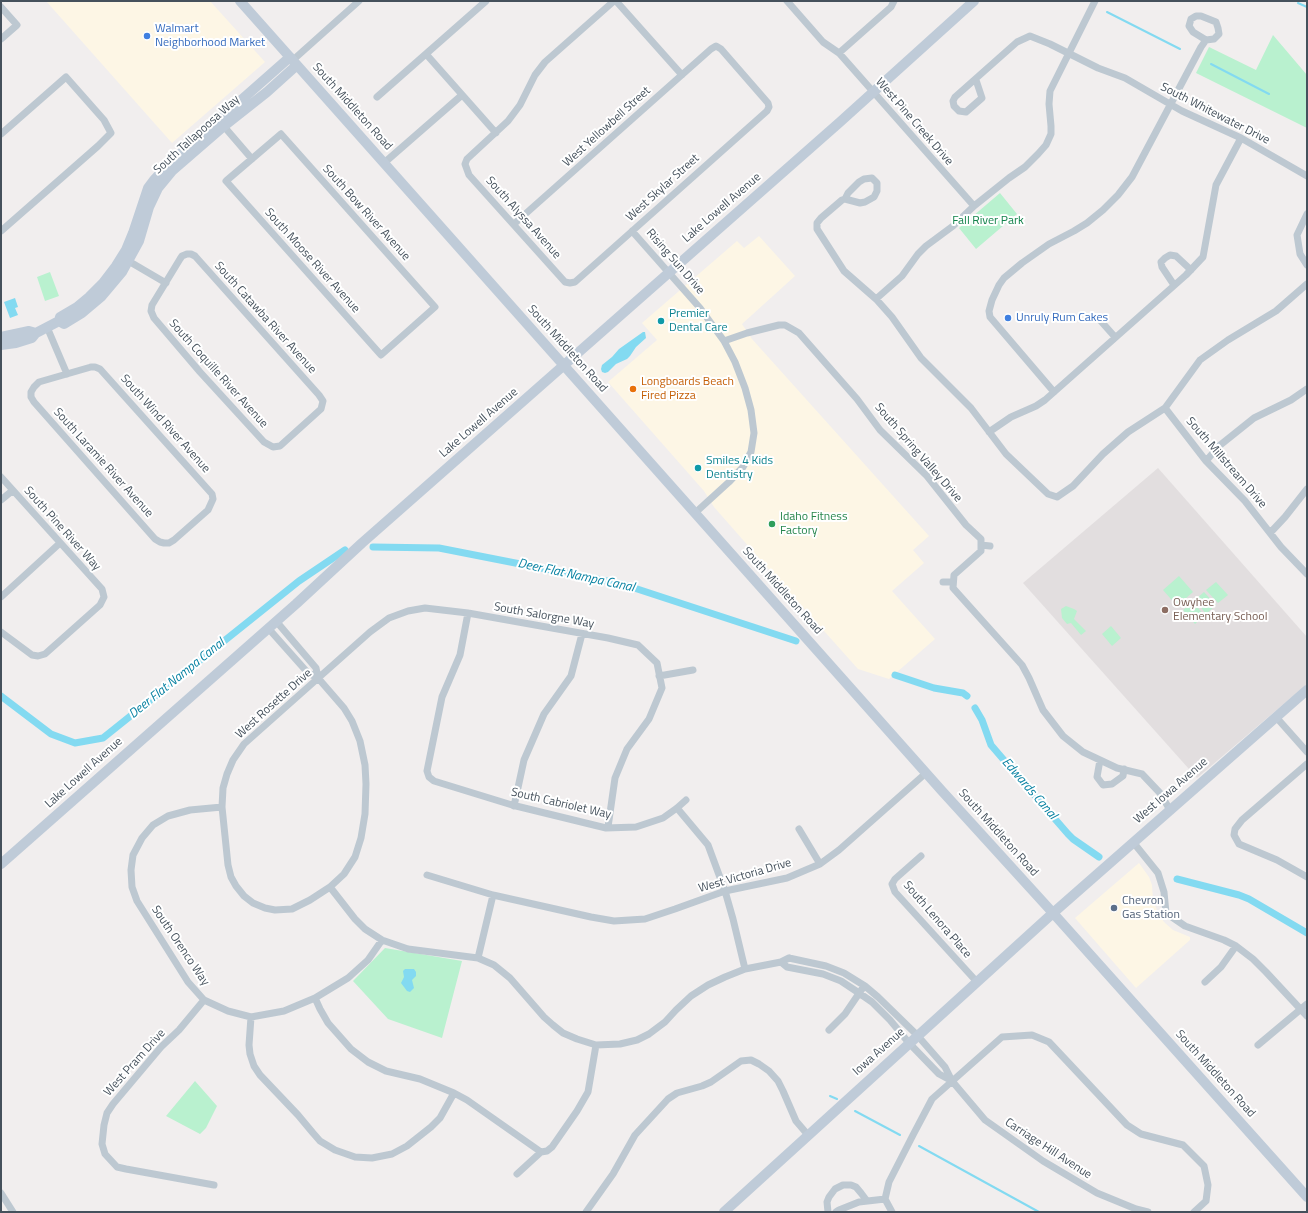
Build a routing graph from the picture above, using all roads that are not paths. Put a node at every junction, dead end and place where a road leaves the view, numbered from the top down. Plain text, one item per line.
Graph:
1 (240, 1) edge
2 (359, 1) edge
3 (486, 1) edge
4 (615, 1) edge
5 (787, 1) edge
6 (894, 1) edge
7 (974, 1) edge
8 (1095, 1) edge
9 (1, 7) edge
10 (1, 39) edge
11 (1206, 40) dead end
12 (1069, 52) junction
13 (839, 53) junction
14 (426, 54) junction
15 (293, 61) junction
16 (682, 75) junction
17 (976, 80) junction
18 (873, 92) junction
19 (462, 95) junction
20 (377, 97) dead end
21 (1171, 105) junction
22 (769, 107) joint
23 (221, 123) junction
24 (496, 133) junction
25 (1, 134) edge
26 (1241, 138) junction
27 (252, 159) junction
28 (384, 163) junction
29 (1307, 176) edge
30 (846, 199) junction
31 (974, 206) junction
32 (1307, 214) edge
33 (514, 224) junction
34 (1, 231) edge
35 (632, 231) junction
36 (125, 259) junction
37 (1307, 265) edge
38 (1191, 270) junction
39 (668, 273) junction
40 (166, 283) junction
41 (570, 283) joint
42 (1307, 284) edge
43 (1174, 285) junction
44 (876, 300) junction
45 (1099, 319) dead end
46 (48, 327) junction
47 (36, 333) junction
48 (1, 337) edge
49 (1115, 337) junction
50 (724, 340) junction
51 (1, 345) edge
52 (380, 355) joint
53 (564, 365) junction
54 (67, 374) junction
55 (1307, 389) edge
56 (1054, 392) junction
57 (1165, 408) junction
58 (989, 432) junction
59 (273, 447) joint
60 (1206, 461) junction
61 (1, 477) edge
62 (1307, 489) edge
63 (12, 491) junction
64 (1, 500) edge
65 (695, 513) junction
66 (1270, 533) junction
67 (60, 543) junction
68 (164, 543) joint
69 (981, 545) junction
70 (990, 546) dead end
71 (1307, 574) edge
72 (943, 582) dead end
73 (953, 582) junction
74 (1, 597) edge
75 (408, 610) joint
76 (468, 613) junction
77 (276, 621) junction
78 (268, 628) junction
79 (1, 632) edge
80 (582, 634) junction
81 (693, 670) dead end
82 (659, 676) junction
83 (318, 678) junction
84 (1307, 690) edge
85 (1276, 717) junction
86 (1307, 752) edge
87 (1100, 760) junction
88 (1307, 764) edge
89 (1124, 770) junction
90 (926, 773) junction
91 (686, 800) dead end
92 (514, 806) junction
93 (222, 807) junction
94 (677, 808) junction
95 (1170, 810) junction
96 (608, 827) junction
97 (799, 829) dead end
98 (1133, 842) junction
99 (921, 856) dead end
100 (1, 864) edge
101 (820, 864) junction
102 (427, 876) dead end
103 (1307, 877) edge
104 (330, 887) junction
105 (725, 891) junction
106 (493, 895) junction
107 (1053, 913) junction
108 (382, 940) junction
109 (1236, 946) junction
110 (478, 958) junction
111 (781, 962) junction
112 (826, 966) junction
113 (745, 969) junction
114 (823, 974) junction
115 (977, 982) junction
116 (1205, 982) dead end
117 (865, 986) junction
118 (860, 993) junction
119 (316, 998) junction
120 (204, 1000) junction
121 (1304, 1006) edge
122 (1307, 1016) edge
123 (251, 1017) junction
124 (828, 1030) dead end
125 (917, 1035) junction
126 (909, 1043) junction
127 (1258, 1044) dead end
128 (596, 1045) junction
129 (952, 1081) junction
130 (454, 1093) junction
131 (808, 1135) junction
132 (541, 1152) junction
133 (517, 1174) dead end
134 (214, 1185) dead end
135 (1, 1193) edge
136 (1307, 1197) edge
137 (886, 1199) junction
138 (867, 1202) junction
139 (13, 1212) edge
140 (586, 1212) edge
141 (724, 1212) edge
142 (828, 1212) edge
143 (836, 1212) edge
144 (892, 1212) edge
145 (1148, 1212) edge
146 (1194, 1212) edge

1 - 15 main road, South Middleton Road
2 - 15 street
3 - 14 street
4 - 16 street
4 - 24 street
5 - 13 street, West Pine Creek Drive
6 - 13 street
7 - 18 main road, Lake Lowell Avenue
8 - 12 street
9 - 10 street
11 - 21 street
12 - 17 street, South Whitewater Drive
12 - 21 street, South Whitewater Drive
12 - 31 street
13 - 18 street, West Pine Creek Drive
14 - 19 street
14 - 20 street
15 - 23 main road, South Tallapoosa Way
15 - 28 main road, South Middleton Road
16 - 22 street, West Yellowbell Street
16 - 33 street, West Yellowbell Street
17 - 17 street, South Whitewater Drive
18 - 31 street, West Pine Creek Drive
18 - 39 main road, Lake Lowell Avenue
19 - 24 street
19 - 28 street
21 - 26 street, South Whitewater Drive
21 - 56 street
22 - 35 street, West Skylar Street
23 - 27 street
23 - 36 main road, South Tallapoosa Way
24 - 33 street, South Alyssa Avenue
25 - 34 street
26 - 29 street, South Whitewater Drive
26 - 38 street
27 - 52 street, South Moose River Avenue
27 - 52 street, South Bow River Avenue
28 - 53 main road, South Middleton Road
30 - 30 street
30 - 44 street
31 - 44 street
32 - 37 street
33 - 41 street, South Alyssa Avenue
35 - 39 street, Rising Sun Drive
35 - 41 street, West Skylar Street
36 - 40 street
36 - 46 main road, South Tallapoosa Way
38 - 43 street
38 - 43 street
39 - 50 street, Rising Sun Drive
39 - 53 main road, Lake Lowell Avenue
40 - 59 street, South Coquille River Avenue
40 - 59 street, South Catawba River Avenue
42 - 57 street
43 - 49 street
44 - 58 street
45 - 49 street
46 - 47 main road, South Tallapoosa Way
46 - 54 street
47 - 48 main road, South Tallapoosa Way
47 - 51 main road, South Tallapoosa Way
49 - 56 street
50 - 65 street, Rising Sun Drive
50 - 69 street, South Spring Valley Drive
53 - 65 main road, South Middleton Road
53 - 77 main road, Lake Lowell Avenue
54 - 68 street, South Laramie River Avenue
54 - 68 street, South Wind River Avenue
55 - 60 street
56 - 58 street
57 - 58 street
57 - 60 street, South Millstream Drive
60 - 66 street, South Millstream Drive
61 - 63 street, South Pine River Way
62 - 66 street
63 - 64 street
63 - 67 street, South Pine River Way
65 - 90 main road, South Middleton Road
66 - 71 street, South Millstream Drive
67 - 74 street
67 - 79 street, South Pine River Way
69 - 70 street
69 - 73 street
72 - 73 street
73 - 87 street
75 - 76 street, South Salorgne Way
75 - 83 street, West Rosette Drive
76 - 80 street, South Salorgne Way
76 - 92 street, South Cabriolet Way
77 - 78 main road, Lake Lowell Avenue
77 - 83 street
78 - 83 street
78 - 100 main road, Lake Lowell Avenue
80 - 82 street, South Salorgne Way
80 - 92 street
81 - 82 street
82 - 96 street
83 - 93 street, West Rosette Drive
83 - 104 street, West Rosette Drive
84 - 85 main road, West Iowa Avenue
85 - 86 street
85 - 95 main road, West Iowa Avenue
87 - 89 street
87 - 89 street
88 - 103 street
89 - 95 street
90 - 101 street, West Victoria Drive
90 - 107 main road, South Middleton Road
91 - 94 street, South Cabriolet Way
92 - 96 street, South Cabriolet Way
93 - 104 street, West Rosette Drive
93 - 120 street, South Orenco Way
94 - 96 street, South Cabriolet Way
94 - 105 street
95 - 98 main road, West Iowa Avenue
97 - 101 street
98 - 107 main road, West Iowa Avenue
98 - 109 street
99 - 115 street, South Lenora Place
101 - 105 street, West Victoria Drive
102 - 106 street, West Victoria Drive
104 - 108 street, Carriage Hill Avenue
105 - 106 street, West Victoria Drive
105 - 113 street
106 - 110 street
107 - 115 main road, Iowa Avenue
107 - 136 main road, South Middleton Road
108 - 110 street, Carriage Hill Avenue
108 - 119 street, South Orenco Way
109 - 116 street
109 - 121 street
110 - 128 street, Carriage Hill Avenue
111 - 112 street, Carriage Hill Avenue
111 - 113 street, Carriage Hill Avenue
111 - 114 street, Carriage Hill Avenue
112 - 114 street
112 - 117 street, Carriage Hill Avenue
113 - 128 street, Carriage Hill Avenue
114 - 118 street, Carriage Hill Avenue
115 - 125 main road, Iowa Avenue
117 - 118 street
117 - 125 street, Carriage Hill Avenue
118 - 124 street
118 - 126 street, Carriage Hill Avenue
119 - 123 street, South Orenco Way
119 - 130 street
120 - 123 street, South Orenco Way
120 - 134 street, West Pram Drive
121 - 122 street
121 - 127 street
123 - 130 street
125 - 126 main road, Iowa Avenue
125 - 129 street, Carriage Hill Avenue
126 - 129 street, Carriage Hill Avenue
126 - 131 main road, Iowa Avenue
128 - 132 street
129 - 137 street
129 - 145 street, Carriage Hill Avenue
129 - 146 street
130 - 132 street
131 - 140 street
131 - 141 main road, Iowa Avenue
132 - 133 street
135 - 139 street
137 - 138 street
137 - 144 street
138 - 142 street
138 - 143 street

